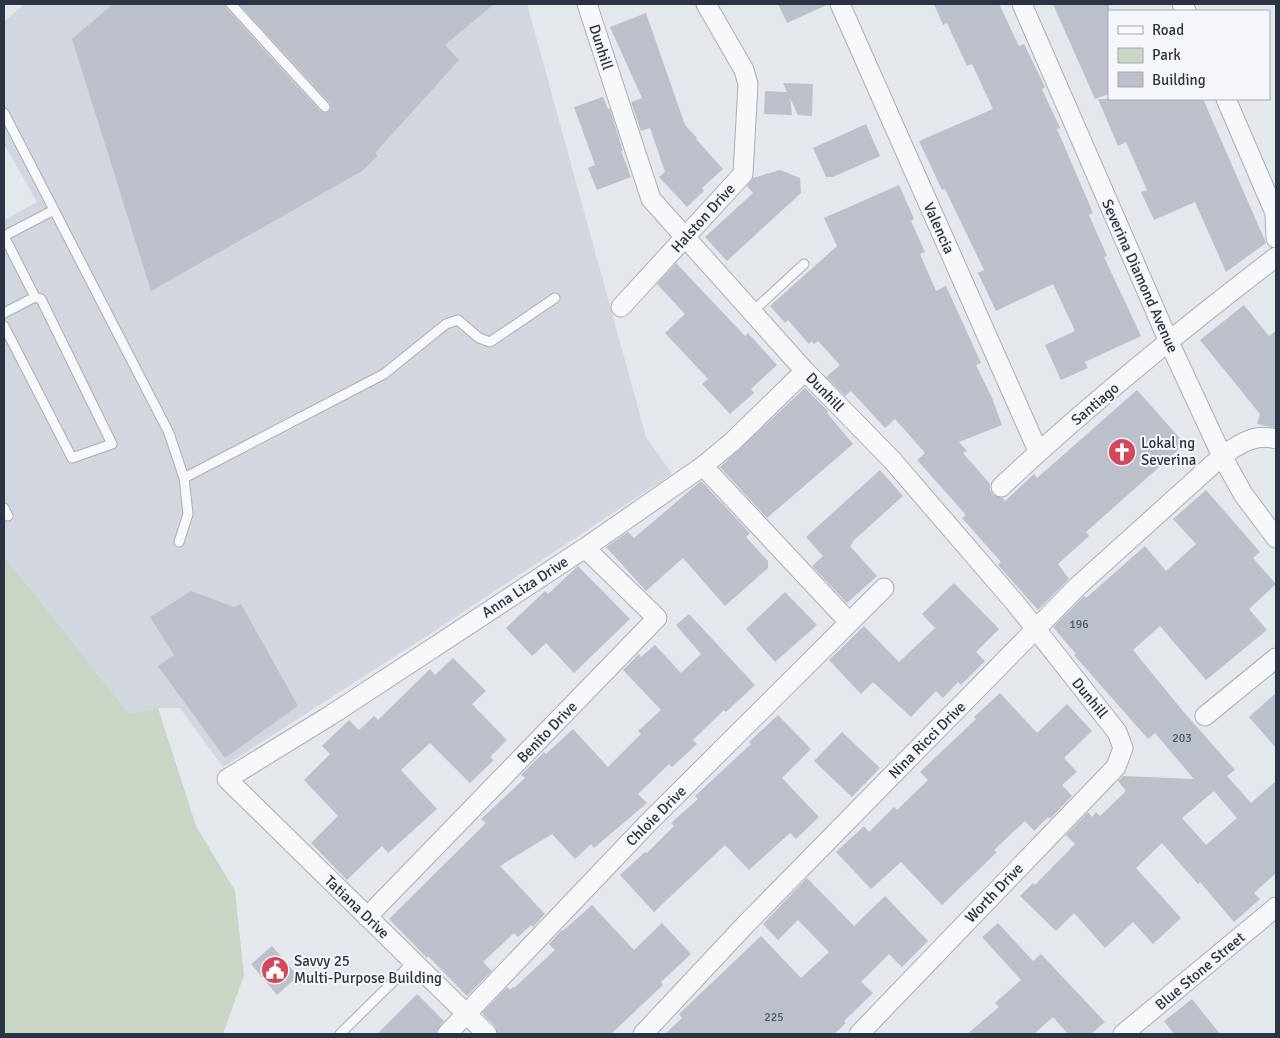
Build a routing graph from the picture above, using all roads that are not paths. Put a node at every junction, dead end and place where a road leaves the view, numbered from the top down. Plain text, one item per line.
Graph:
1 (231, 4) edge
2 (706, 4) edge
3 (840, 4) edge
4 (1022, 4) edge
5 (590, 5) edge
6 (1226, 100) edge
7 (324, 108) dead end
8 (4, 113) edge
9 (54, 210) junction
10 (1276, 213) edge
11 (686, 238) junction
12 (1276, 238) edge
13 (1276, 257) edge
14 (804, 264) dead end
15 (34, 297) junction
16 (555, 298) dead end
17 (621, 308) dead end
18 (752, 312) junction
19 (4, 313) edge
20 (4, 326) edge
21 (1169, 342) junction
22 (805, 371) junction
23 (1276, 439) edge
24 (1038, 452) junction
25 (1222, 456) junction
26 (703, 466) junction
27 (184, 478) junction
28 (1001, 486) dead end
29 (1276, 538) edge
30 (179, 542) dead end
31 (585, 548) junction
32 (884, 588) dead end
33 (849, 622) junction
34 (1036, 630) junction
35 (1276, 658) edge
36 (1205, 716) dead end
37 (1123, 748) joint
38 (227, 779) joint
39 (1276, 907) edge
40 (367, 918) junction
41 (413, 962) junction
42 (466, 1014) junction
43 (340, 1034) edge
44 (447, 1034) edge
45 (487, 1034) edge
46 (643, 1034) edge
47 (858, 1034) edge
48 (1123, 1034) edge

1 - 7 lane
2 - 11 street, Halston Drive
3 - 24 street, Valencia
4 - 21 street, Severina Diamond Avenue
5 - 11 street, Dunhill
6 - 10 street
8 - 9 lane
9 - 15 lane
9 - 27 lane
10 - 12 street
11 - 17 street, Halston Drive
11 - 18 street, Dunhill
13 - 21 street, Santiago
14 - 18 lane
15 - 19 lane
15 - 20 lane
16 - 27 lane
18 - 22 street, Dunhill
21 - 24 street, Santiago
21 - 25 street, Severina Diamond Avenue
22 - 26 street, Anna Liza Drive
22 - 34 street, Dunhill
23 - 25 street, Nina Ricci Drive
24 - 28 street, Santiago
25 - 29 street, Severina Diamond Avenue
25 - 34 street, Nina Ricci Drive
26 - 31 street, Anna Liza Drive
26 - 33 street
27 - 30 lane
31 - 38 street, Anna Liza Drive
31 - 40 street, Benito Drive
32 - 33 street, Chloie Drive
33 - 42 street, Chloie Drive
34 - 37 street, Dunhill
34 - 46 street, Nina Ricci Drive
35 - 36 street
37 - 47 street, Worth Drive
38 - 40 street, Tatiana Drive
39 - 48 street, Blue Stone Street
40 - 41 street, Tatiana Drive
41 - 42 street, Tatiana Drive
41 - 43 lane
42 - 44 street, Chloie Drive
42 - 45 street, Tatiana Drive

